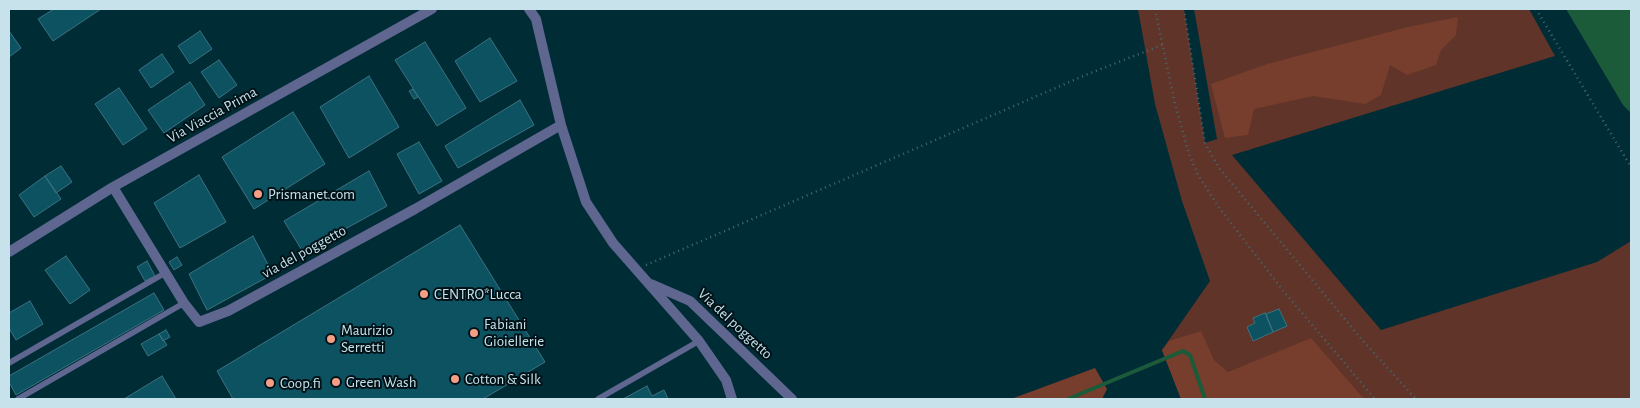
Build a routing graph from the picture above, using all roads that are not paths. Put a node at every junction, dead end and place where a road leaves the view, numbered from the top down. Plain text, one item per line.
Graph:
1 (432, 9) edge
2 (529, 9) edge
3 (560, 125) junction
4 (113, 187) junction
5 (9, 252) edge
6 (165, 273) junction
7 (649, 283) junction
8 (184, 304) junction
9 (699, 341) junction
10 (9, 362) edge
11 (18, 399) edge
12 (598, 399) edge
13 (732, 399) edge
14 (792, 399) edge

1 - 4 street, Via Viaccia Prima
2 - 3 street
3 - 7 street
3 - 8 street, via del poggetto
4 - 5 street, Via Viaccia Prima
4 - 6 street, via del poggetto
6 - 8 street, via del poggetto
6 - 10 lane
7 - 9 street
7 - 14 street, Via del poggetto
8 - 11 lane
9 - 12 lane
9 - 13 street

